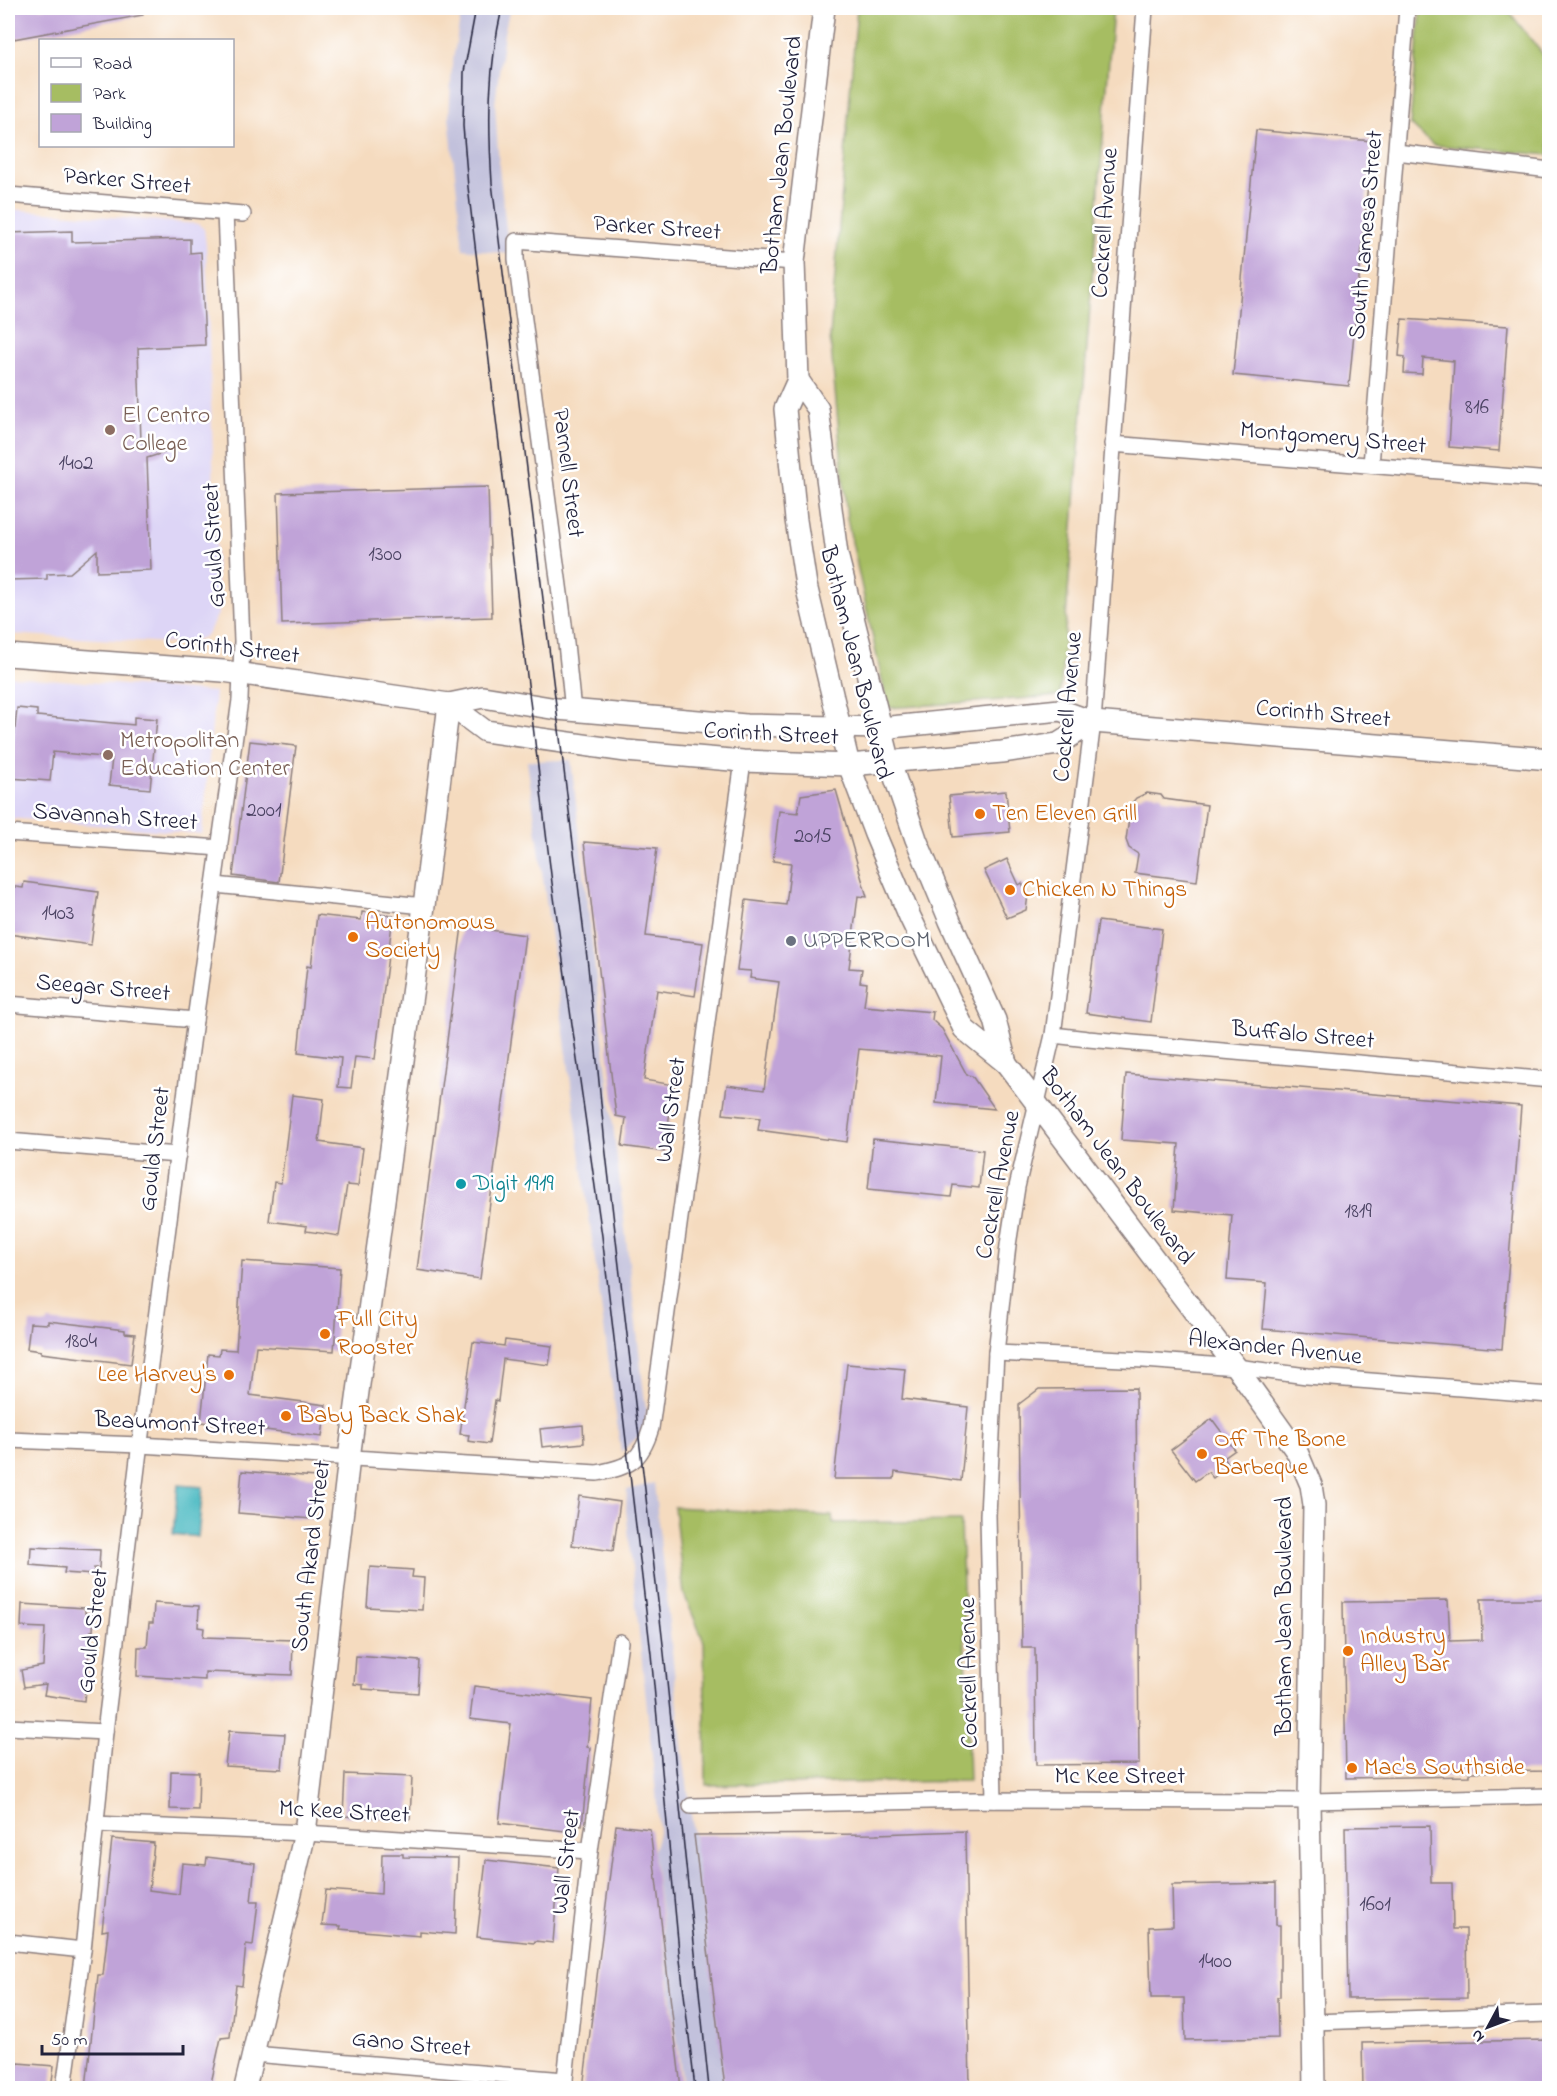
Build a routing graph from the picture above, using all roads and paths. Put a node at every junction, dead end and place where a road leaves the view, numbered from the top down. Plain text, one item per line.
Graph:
1 (824, 8) edge
2 (1145, 8) edge
3 (1407, 8) edge
4 (1396, 152) junction
5 (1550, 170) edge
6 (8, 195) edge
7 (225, 212) junction
8 (243, 214) dead end
9 (516, 241) joint
10 (794, 262) junction
11 (798, 381) junction
12 (1112, 444) junction
13 (1371, 465) junction
14 (1550, 480) edge
15 (8, 655) edge
16 (242, 674) junction
17 (448, 704) junction
18 (573, 711) junction
19 (1093, 722) junction
20 (840, 727) junction
21 (881, 728) junction
22 (1550, 759) edge
23 (743, 761) junction
24 (890, 763) junction
25 (849, 765) junction
26 (8, 833) edge
27 (220, 848) junction
28 (215, 885) junction
29 (424, 906) junction
30 (8, 1004) edge
31 (195, 1020) junction
32 (1053, 1035) junction
33 (1006, 1063) junction
34 (1550, 1080) edge
35 (1037, 1106) junction
36 (8, 1141) edge
37 (178, 1155) junction
38 (996, 1353) junction
39 (1236, 1367) junction
40 (1550, 1395) edge
41 (8, 1440) edge
42 (140, 1445) junction
43 (349, 1458) junction
44 (634, 1460) joint
45 (620, 1642) dead end
46 (8, 1728) edge
47 (105, 1732) junction
48 (1550, 1796) edge
49 (994, 1800) junction
50 (1309, 1801) junction
51 (691, 1806) dead end
52 (95, 1824) junction
53 (305, 1833) junction
54 (590, 1851) junction
55 (8, 1942) edge
56 (83, 1950) junction
57 (1550, 2014) edge
58 (1313, 2022) junction
59 (253, 2054) junction
60 (564, 2084) edge
61 (64, 2088) edge
62 (245, 2088) edge
63 (1314, 2088) edge

1 - 10 main road, Botham Jean Boulevard
2 - 12 street, Cockrell Avenue
3 - 4 street, South Lamesa Street
4 - 5 street
4 - 13 street, South Lamesa Street
6 - 7 street, Parker Street
7 - 8 street, Parker Street
7 - 16 street, Gould Street
9 - 10 street, Parker Street
9 - 18 street, Parnell Street
10 - 11 main road, Botham Jean Boulevard
11 - 20 main road, Botham Jean Boulevard
11 - 21 main road, Botham Jean Boulevard
12 - 13 street, Montgomery Street
12 - 19 street, Cockrell Avenue
13 - 14 street, Montgomery Street
15 - 16 main road, Corinth Street
16 - 17 main road, Corinth Street
16 - 27 street, Gould Street
17 - 18 main road, Corinth Street
17 - 23 main road, Corinth Street
17 - 29 main road, South Akard Street
18 - 20 main road, Corinth Street
19 - 21 main road, Corinth Street
19 - 22 main road, Corinth Street
19 - 24 main road, Corinth Street
19 - 32 street, Cockrell Avenue
20 - 21 main road, Corinth Street
20 - 25 main road, Botham Jean Boulevard
21 - 24 main road, Botham Jean Boulevard
23 - 25 main road, Corinth Street
23 - 44 street, Wall Street
24 - 25 main road, Corinth Street
24 - 33 main road, Botham Jean Boulevard
25 - 33 main road, Botham Jean Boulevard
26 - 27 street, Savannah Street
27 - 28 street, Gould Street
28 - 29 street
28 - 31 street, Gould Street
29 - 43 main road, South Akard Street
30 - 31 street, Seegar Street
31 - 37 street, Gould Street
32 - 34 street, Buffalo Street
32 - 35 street, Cockrell Avenue
33 - 35 main road, Botham Jean Boulevard
35 - 38 street, Cockrell Avenue
35 - 39 main road, Botham Jean Boulevard
36 - 37 street
37 - 42 street, Gould Street
38 - 39 street, Alexander Avenue
38 - 49 street, Cockrell Avenue
39 - 40 street, Alexander Avenue
39 - 50 main road, Botham Jean Boulevard
41 - 42 street, Beaumont Street
42 - 43 street, Beaumont Street
42 - 47 street, Gould Street
43 - 44 street, Beaumont Street
43 - 53 main road, South Akard Street
45 - 54 street, Wall Street
46 - 47 street
47 - 52 street, Gould Street
48 - 50 street, Mc Kee Street
49 - 50 street, Mc Kee Street
49 - 51 street, Mc Kee Street
50 - 58 main road, Botham Jean Boulevard
52 - 53 street, Mc Kee Street
52 - 56 street, Gould Street
53 - 54 street, Mc Kee Street
53 - 59 main road, South Akard Street
54 - 60 street, Wall Street
55 - 56 street
56 - 61 street, Gould Street
57 - 58 street
58 - 63 main road, Botham Jean Boulevard
59 - 60 street, Gano Street
59 - 62 main road, South Akard Street

